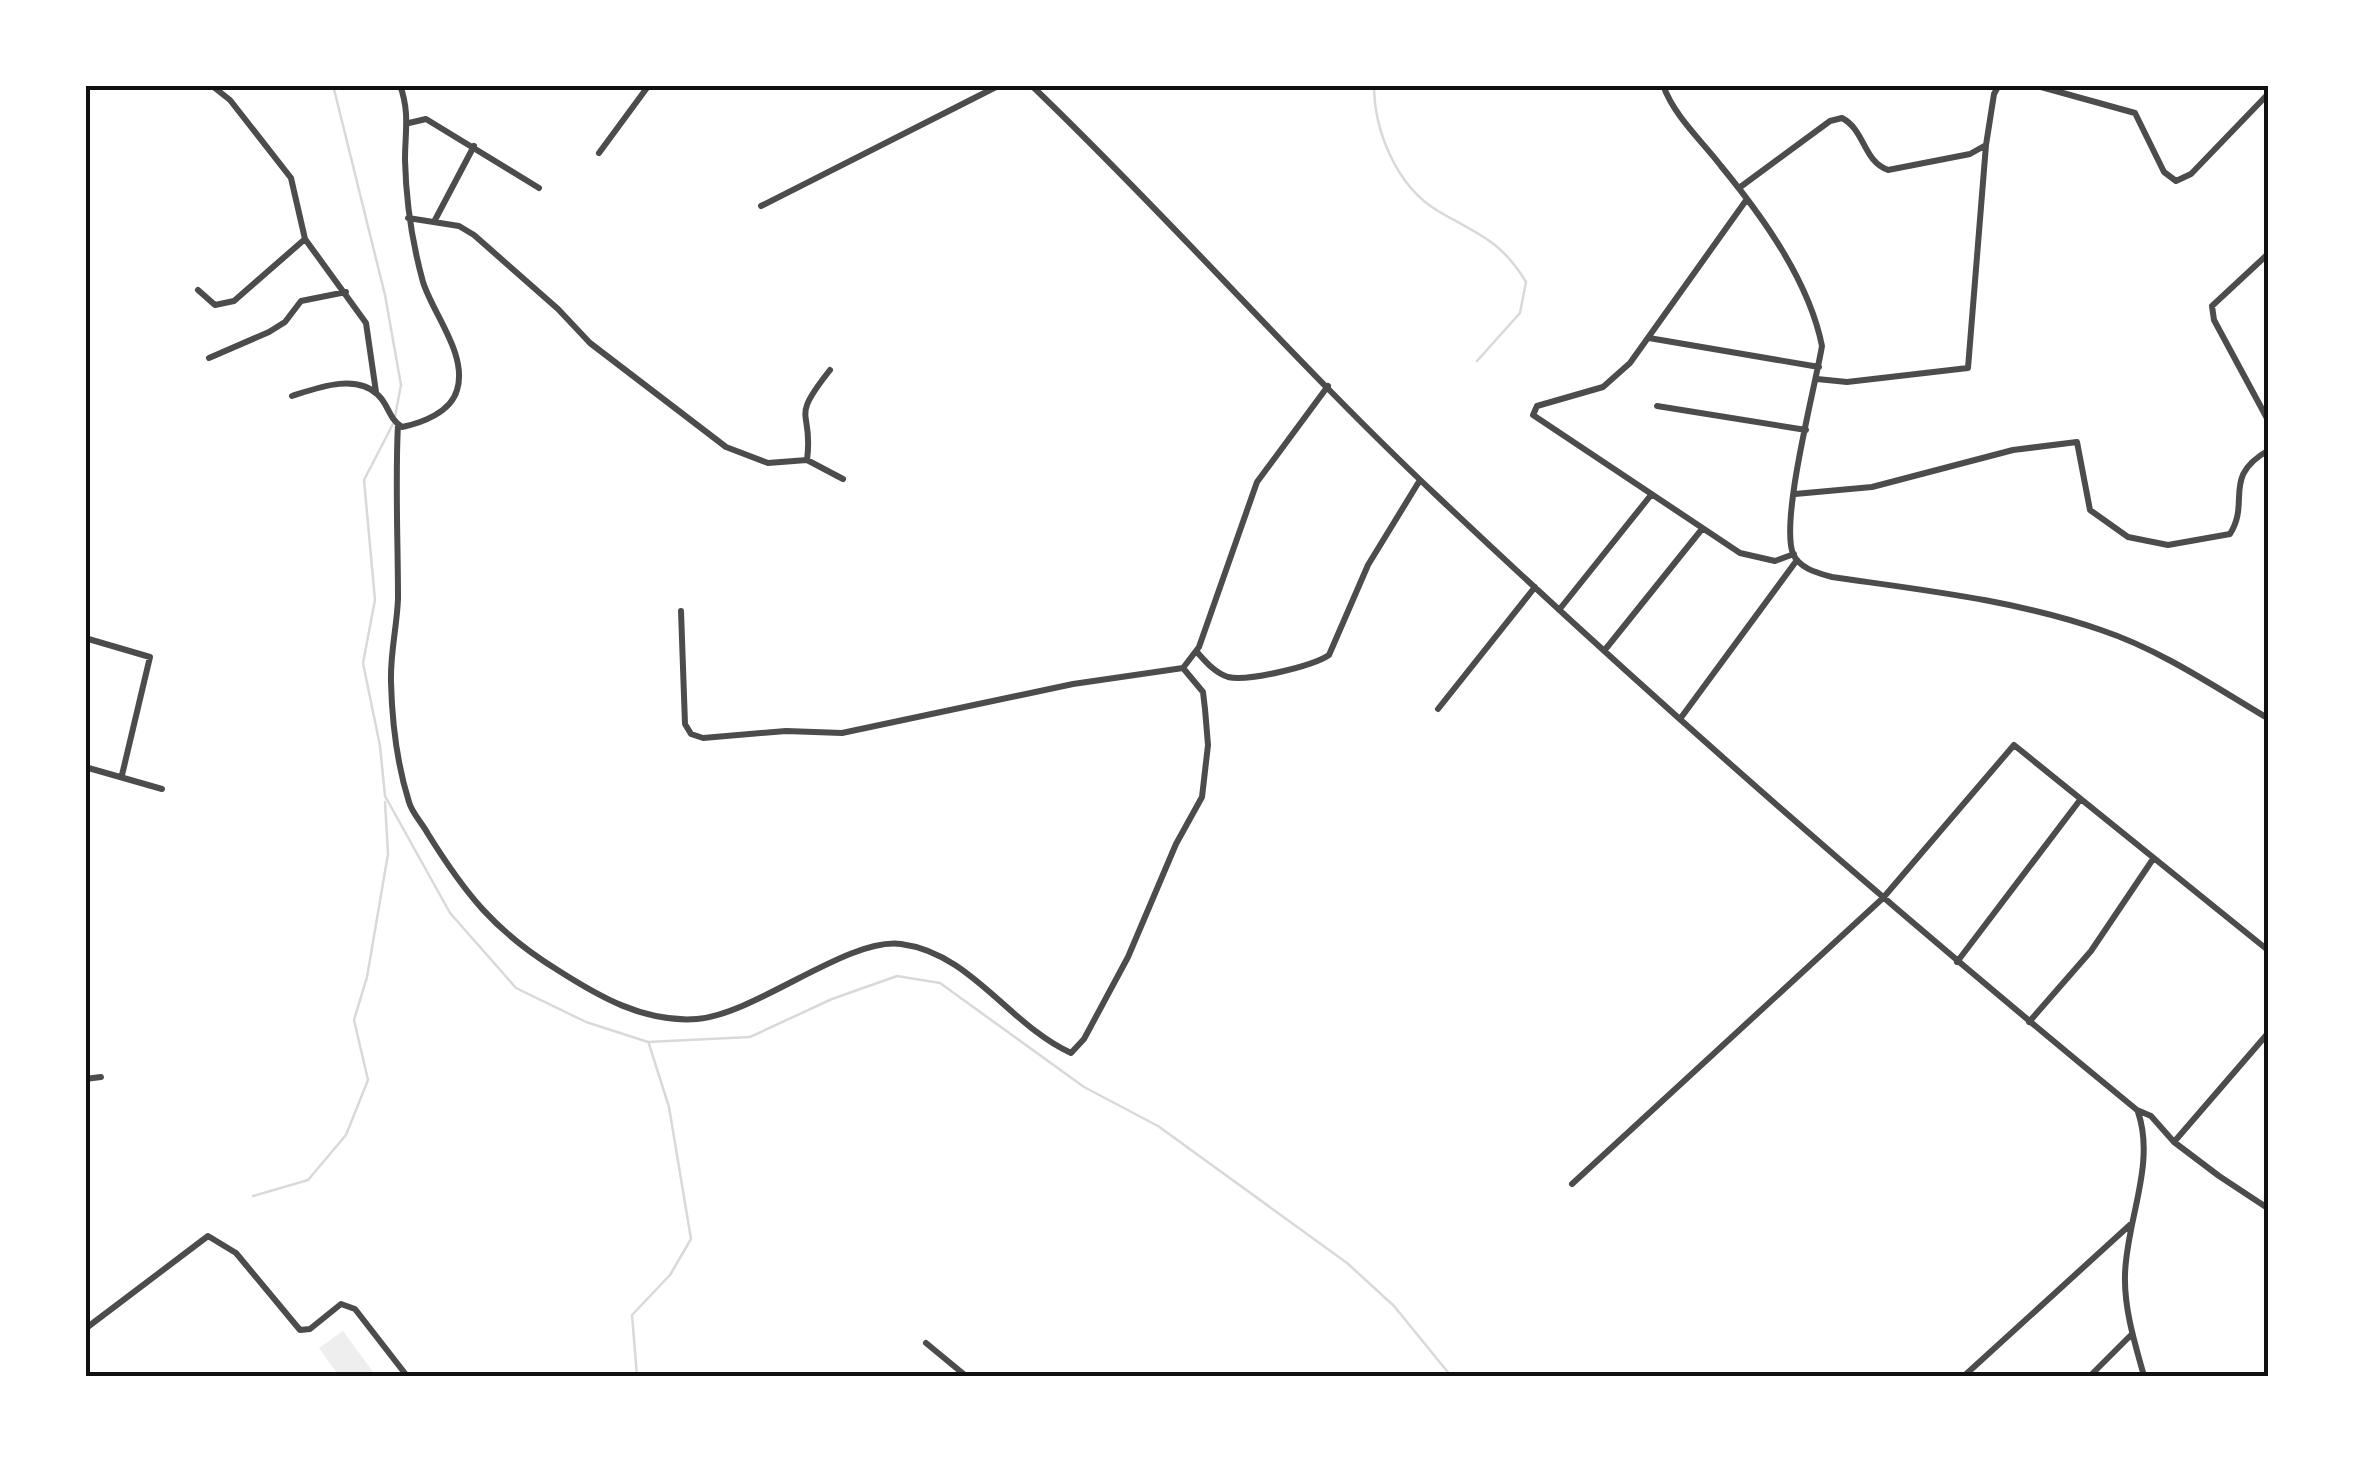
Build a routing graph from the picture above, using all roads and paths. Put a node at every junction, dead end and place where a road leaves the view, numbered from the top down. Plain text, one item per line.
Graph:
1 (211, 85) edge
2 (400, 85) edge
3 (525, 85) edge
4 (533, 85) edge
5 (649, 85) edge
6 (1000, 85) edge
7 (1031, 85) edge
8 (1664, 85) edge
9 (1999, 85) edge
10 (2034, 85) edge
11 (2269, 93) edge
12 (409, 123) junction
13 (1986, 145) junction
14 (474, 146) junction
15 (599, 153) dead end
16 (539, 188) dead end
17 (1739, 188) junction
18 (1747, 200) junction
19 (760, 206) dead end
20 (408, 218) junction
21 (435, 220) junction
22 (305, 238) junction
23 (2269, 253) edge
24 (198, 290) dead end
25 (346, 292) junction
26 (1648, 338) junction
27 (209, 358) dead end
28 (1818, 367) junction
29 (830, 370) dead end
30 (1816, 379) junction
31 (1328, 386) junction
32 (376, 392) junction
33 (292, 396) dead end
34 (1657, 406) dead end
35 (2269, 422) edge
36 (400, 426) junction
37 (1806, 430) junction
38 (2269, 450) edge
39 (807, 460) junction
40 (843, 479) dead end
41 (1420, 480) junction
42 (1795, 494) junction
43 (1650, 495) junction
44 (1702, 529) junction
45 (1795, 557) junction
46 (1535, 587) junction
47 (1559, 610) junction
48 (681, 611) dead end
49 (85, 638) edge
50 (1604, 651) junction
51 (1196, 652) junction
52 (1183, 668) junction
53 (1438, 709) dead end
54 (2269, 719) edge
55 (1680, 720) junction
56 (85, 767) edge
57 (122, 776) junction
58 (162, 789) dead end
59 (2080, 800) junction
60 (2153, 859) junction
61 (1883, 898) junction
62 (2269, 952) edge
63 (1957, 962) junction
64 (2030, 1022) junction
65 (2269, 1032) edge
66 (101, 1077) dead end
67 (85, 1079) edge
68 (2138, 1110) junction
69 (2174, 1142) junction
70 (1572, 1184) dead end
71 (2268, 1205) edge
72 (2132, 1223) junction
73 (85, 1329) edge
74 (2132, 1334) junction
75 (926, 1343) dead end
76 (407, 1376) edge
77 (966, 1376) edge
78 (1964, 1376) edge
79 (2090, 1376) edge
80 (2144, 1376) edge

1 - 22 street
2 - 12 street
3 - 4 street
5 - 15 street
6 - 19 street
7 - 31 street
8 - 17 street
9 - 13 street
10 - 11 street
12 - 14 street
12 - 20 street
13 - 17 street
13 - 30 street
14 - 16 street
14 - 21 street
17 - 18 street
18 - 26 street
18 - 28 street
20 - 21 street
20 - 36 street
21 - 39 street
22 - 24 street
22 - 25 street
23 - 35 street
25 - 27 street
25 - 32 street
26 - 28 street
26 - 43 street
28 - 30 street
29 - 39 street
30 - 37 street
31 - 41 street
31 - 51 street
32 - 33 street
32 - 36 street
34 - 37 street
36 - 52 street
37 - 42 street
38 - 42 street
39 - 40 street
41 - 46 street
41 - 51 street
42 - 45 street
43 - 44 street
43 - 47 street
44 - 45 street
44 - 50 street
45 - 54 street
45 - 55 street
46 - 47 street
46 - 53 street
47 - 50 street
48 - 52 street
49 - 57 street
50 - 55 street
51 - 52 street
55 - 61 street
56 - 57 street
57 - 58 street
59 - 60 street
59 - 61 street
59 - 63 street
60 - 62 street
60 - 64 street
61 - 63 street
61 - 70 street
63 - 64 street
64 - 68 street
65 - 69 street
66 - 67 street
68 - 69 street
68 - 72 street
69 - 71 street
72 - 74 street
72 - 78 street
73 - 76 street
74 - 79 street
74 - 80 street
75 - 77 street

